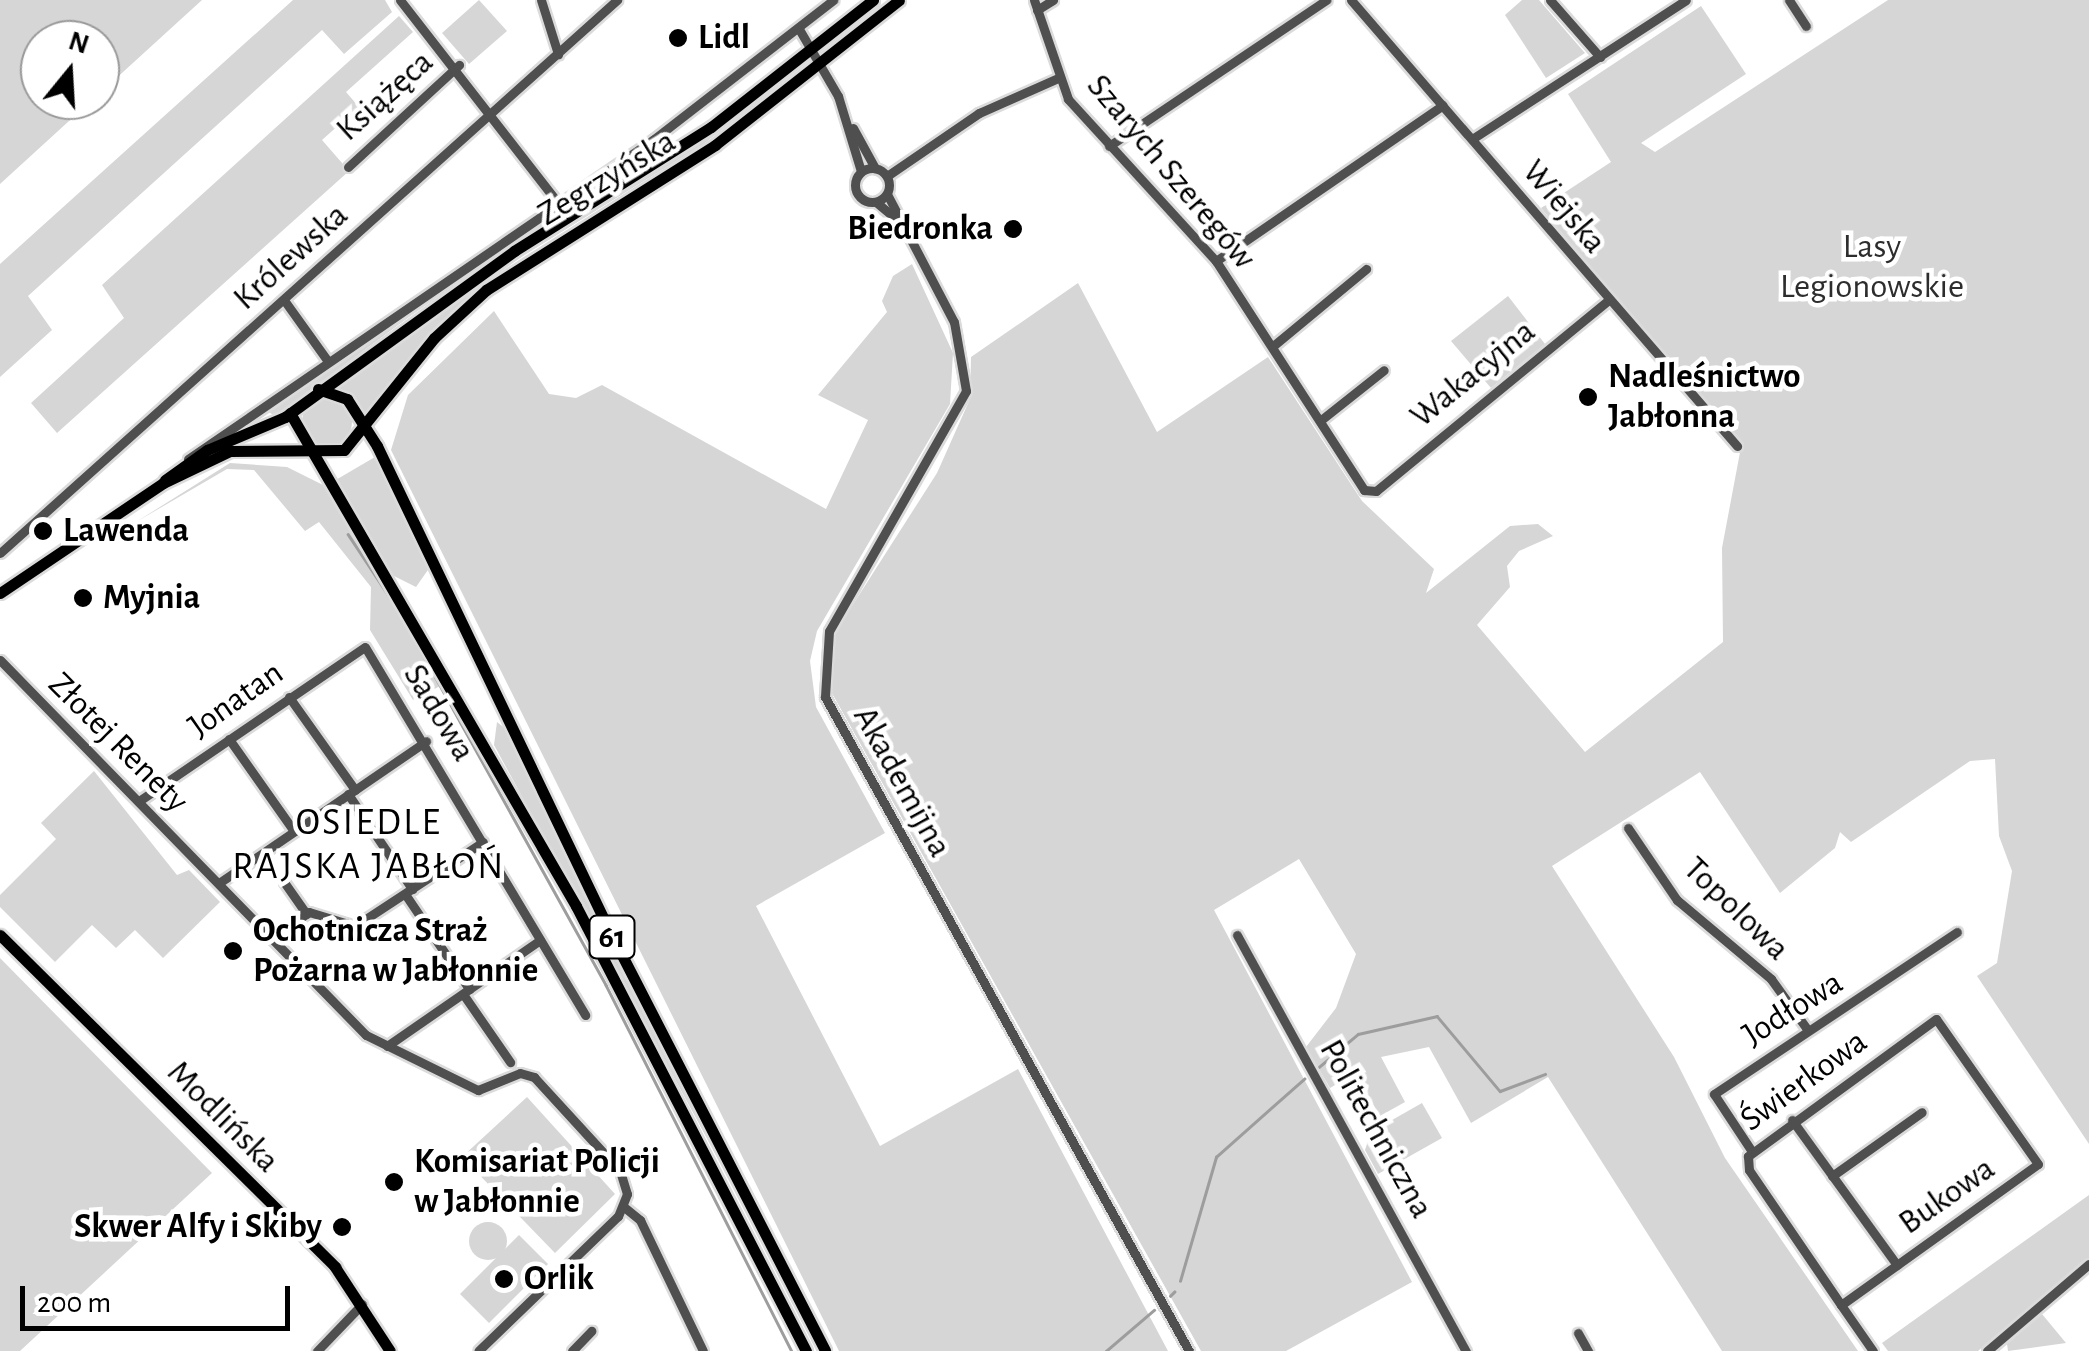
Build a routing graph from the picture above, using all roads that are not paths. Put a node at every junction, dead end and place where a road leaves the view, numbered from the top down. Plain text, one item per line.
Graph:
1 (400, 0) edge
2 (542, 0) edge
3 (618, 0) edge
4 (833, 0) edge
5 (873, 0) edge
6 (899, 0) edge
7 (1053, 0) edge
8 (1326, 0) edge
9 (1351, 0) edge
10 (1550, 0) edge
11 (1686, 0) edge
12 (1789, 0) edge
13 (1035, 5) edge
14 (1806, 26) dead end
15 (799, 29) junction
16 (815, 49) junction
17 (558, 54) junction
18 (1600, 56) junction
19 (823, 64) junction
20 (460, 65) junction
21 (1058, 78) junction
22 (1443, 105) junction
23 (494, 112) junction
24 (851, 126) junction
25 (1472, 139) junction
26 (1109, 146) junction
27 (348, 167) dead end
28 (875, 168) junction
29 (861, 171) junction
30 (886, 176) junction
31 (887, 194) junction
32 (876, 202) junction
33 (559, 204) junction
34 (902, 224) junction
35 (1216, 261) junction
36 (1366, 270) dead end
37 (284, 300) junction
38 (1607, 301) junction
39 (1273, 346) junction
40 (327, 360) junction
41 (1384, 370) dead end
42 (318, 389) junction
43 (290, 413) junction
44 (1321, 420) junction
45 (365, 425) junction
46 (1737, 446) dead end
47 (307, 451) junction
48 (186, 460) junction
49 (162, 483) junction
50 (1376, 491) joint
51 (0, 552) edge
52 (0, 594) edge
53 (364, 647) joint
54 (0, 660) edge
55 (288, 697) junction
56 (229, 738) junction
57 (426, 741) junction
58 (352, 792) junction
59 (139, 800) junction
60 (1628, 828) dead end
61 (294, 831) junction
62 (483, 842) junction
63 (284, 882) dead end
64 (218, 883) junction
65 (408, 892) junction
66 (306, 914) junction
67 (1957, 932) dead end
68 (0, 935) edge
69 (1237, 935) dead end
70 (272, 938) junction
71 (540, 940) junction
72 (466, 991) junction
73 (585, 1015) dead end
74 (1936, 1019) joint
75 (1807, 1029) junction
76 (387, 1046) junction
77 (510, 1062) dead end
78 (1922, 1112) dead end
79 (1792, 1120) junction
80 (1751, 1150) junction
81 (1832, 1176) junction
82 (624, 1207) junction
83 (2089, 1264) edge
84 (1896, 1265) junction
85 (364, 1302) junction
86 (1841, 1305) junction
87 (591, 1332) dead end
88 (1578, 1333) dead end
89 (318, 1351) edge
90 (390, 1351) edge
91 (478, 1351) edge
92 (572, 1351) edge
93 (703, 1351) edge
94 (806, 1351) edge
95 (825, 1351) edge
96 (1189, 1351) edge
97 (1466, 1351) edge
98 (1588, 1351) edge
99 (1873, 1351) edge
100 (1987, 1351) edge

1 - 20 street
2 - 17 street
3 - 17 street, Królewska
4 - 15 street
5 - 16 main road, Zegrzyńska
6 - 19 main road, Zegrzyńska
7 - 13 street
8 - 26 street
9 - 22 street, Wiejska
10 - 18 street
11 - 18 street
12 - 14 street
13 - 21 street, Szarych Szeregów
15 - 16 street
15 - 33 street
16 - 19 street
16 - 42 main road, Zegrzyńska
17 - 23 street, Królewska
18 - 25 street
19 - 24 street
19 - 45 main road, Zegrzyńska
20 - 23 street
20 - 27 street, Książęca
21 - 26 street, Szarych Szeregów
21 - 30 street
22 - 25 street, Wiejska
22 - 35 street
23 - 33 street
23 - 37 street, Królewska
24 - 28 street
24 - 29 street
25 - 38 street, Wiejska
26 - 35 street, Szarych Szeregów
28 - 29 street
28 - 30 street
29 - 32 street
30 - 31 street
31 - 32 street
31 - 34 street, Akademijna
32 - 34 street, Akademijna
33 - 40 street
34 - 96 street, Akademijna
35 - 39 street, Szarych Szeregów
36 - 39 street
37 - 40 street
37 - 51 street, Królewska
38 - 46 street, Wiejska
38 - 50 street, Wakacyjna
39 - 44 street, Szarych Szeregów
40 - 48 street
41 - 44 street
42 - 43 main road
42 - 45 main road
43 - 47 main road, 61
43 - 48 main road
44 - 50 street, Szarych Szeregów
45 - 47 main road
45 - 95 main road, 61
47 - 49 main road
47 - 94 main road, 61
48 - 49 main road
49 - 52 main road
53 - 55 street, Jonatan
53 - 57 street, Sadowa
54 - 59 street, Złotej Renety
55 - 56 street, Jonatan
55 - 58 street
56 - 59 street, Jonatan
56 - 61 street
57 - 58 street
57 - 62 street, Sadowa
58 - 61 street
58 - 65 street
59 - 64 street, Złotej Renety
60 - 75 street, Topolowa
61 - 64 street
62 - 65 street
62 - 71 street, Sadowa
63 - 66 street
64 - 70 street, Złotej Renety
65 - 66 street
65 - 72 street
66 - 70 street
67 - 75 street, Jodłowa
68 - 85 main road, Modlińska
69 - 97 street, Politechniczna
70 - 76 street, Złotej Renety
71 - 72 street
71 - 73 street, Sadowa
72 - 76 street
72 - 77 street
74 - 79 street, Świerkowa
74 - 84 street, Bukowa
75 - 80 street, Jodłowa
76 - 82 street, Złotej Renety
78 - 81 street
79 - 80 street, Świerkowa
79 - 81 street
80 - 86 street, Świerkowa
81 - 84 street
82 - 91 street
82 - 93 street
83 - 100 street
84 - 86 street, Bukowa
85 - 89 street
85 - 90 main road, Modlińska
86 - 99 street, Świerkowa
87 - 92 street
88 - 98 street

